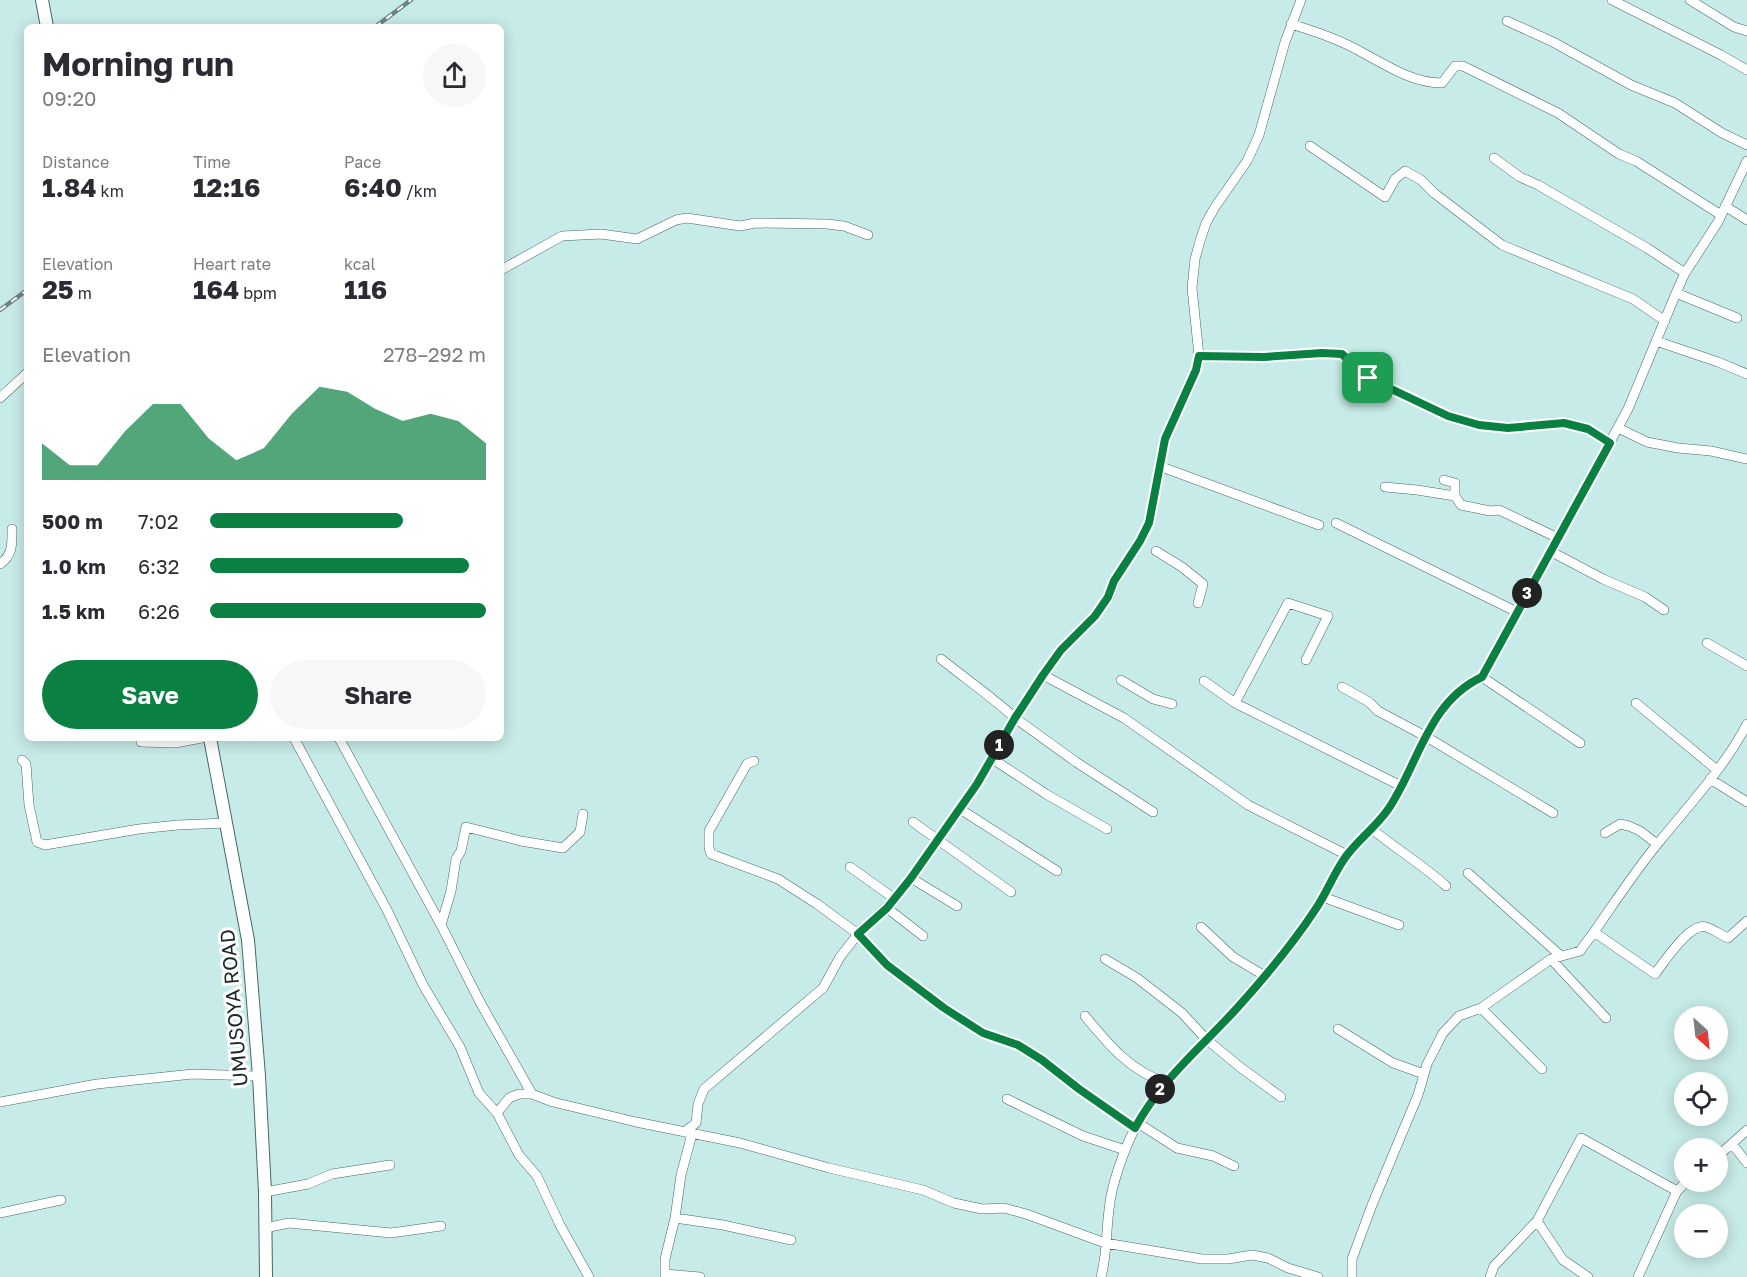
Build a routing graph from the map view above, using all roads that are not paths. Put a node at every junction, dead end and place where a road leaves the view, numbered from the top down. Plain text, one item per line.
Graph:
1 (42, 0) edge
2 (1301, 0) edge
3 (1611, 0) edge
4 (1690, 0) edge
5 (1507, 21) dead end
6 (46, 24) edge
7 (1291, 24) junction
8 (1747, 31) edge
9 (1747, 70) edge
10 (1747, 145) edge
11 (1310, 146) dead end
12 (1494, 158) dead end
13 (1746, 167) edge
14 (1723, 211) junction
15 (1747, 220) edge
16 (868, 235) dead end
17 (504, 268) edge
18 (1685, 273) junction
19 (1676, 293) junction
20 (1737, 318) dead end
21 (1665, 321) junction
22 (1656, 341) junction
23 (1199, 356) junction
24 (1747, 374) edge
25 (24, 376) edge
26 (0, 398) edge
27 (1618, 428) junction
28 (1610, 443) junction
29 (1747, 459) edge
30 (1159, 466) junction
31 (1444, 480) dead end
32 (1385, 487) dead end
33 (1455, 496) junction
34 (1336, 523) dead end
35 (1319, 525) dead end
36 (12, 529) dead end
37 (1558, 538) junction
38 (1156, 551) dead end
39 (1550, 551) junction
40 (0, 564) edge
41 (1198, 603) dead end
42 (1664, 610) dead end
43 (1517, 612) junction
44 (1707, 643) dead end
45 (941, 659) dead end
46 (1306, 660) dead end
47 (1747, 666) edge
48 (1043, 675) junction
49 (1482, 677) junction
50 (1121, 680) dead end
51 (1204, 681) dead end
52 (1342, 687) dead end
53 (1235, 703) junction
54 (1636, 703) dead end
55 (1172, 704) dead end
56 (1015, 718) junction
57 (1747, 724) edge
58 (1425, 736) junction
59 (182, 741) edge
60 (211, 741) edge
61 (296, 741) edge
62 (341, 741) edge
63 (141, 742) dead end
64 (1580, 743) dead end
65 (992, 758) junction
66 (22, 760) dead end
67 (754, 761) dead end
68 (1717, 770) junction
69 (1710, 779) junction
70 (1401, 786) junction
71 (1747, 802) edge
72 (960, 809) junction
73 (1153, 812) dead end
74 (1553, 813) dead end
75 (583, 814) dead end
76 (913, 822) dead end
77 (226, 823) junction
78 (1107, 829) dead end
79 (1372, 829) junction
80 (1605, 834) dead end
81 (937, 841) junction
82 (1657, 844) junction
83 (1347, 855) junction
84 (850, 867) dead end
85 (1057, 871) dead end
86 (1468, 873) dead end
87 (911, 878) junction
88 (1446, 886) dead end
89 (1011, 892) dead end
90 (1323, 897) junction
91 (895, 899) junction
92 (957, 906) dead end
93 (887, 908) junction
94 (1747, 921) edge
95 (441, 925) junction
96 (1399, 925) dead end
97 (1201, 927) dead end
98 (1594, 932) junction
99 (858, 934) junction
100 (923, 936) dead end
101 (1561, 956) junction
102 (1106, 959) dead end
103 (1551, 959) junction
104 (1265, 976) junction
105 (1481, 1008) junction
106 (1085, 1016) dead end
107 (1606, 1018) dead end
108 (1338, 1029) dead end
109 (1206, 1039) junction
110 (1542, 1069) dead end
111 (1424, 1074) junction
112 (260, 1076) junction
113 (1165, 1082) junction
114 (532, 1094) junction
115 (1281, 1097) dead end
116 (1007, 1100) dead end
117 (0, 1102) edge
118 (497, 1113) junction
119 (1137, 1125) junction
120 (1747, 1130) edge
121 (688, 1133) junction
122 (1732, 1144) junction
123 (1728, 1147) edge
124 (1125, 1150) junction
125 (1747, 1162) edge
126 (390, 1165) dead end
127 (1234, 1166) dead end
128 (1674, 1189) edge
129 (265, 1192) junction
130 (1677, 1192) edge
131 (62, 1200) dead end
132 (0, 1213) edge
133 (675, 1218) junction
134 (1537, 1221) junction
135 (441, 1226) dead end
136 (265, 1228) junction
137 (791, 1240) dead end
138 (1105, 1243) junction
139 (665, 1275) edge
140 (266, 1277) edge
141 (589, 1277) edge
142 (700, 1277) edge
143 (1101, 1277) edge
144 (1318, 1277) edge
145 (1352, 1277) edge
146 (1490, 1277) edge
147 (1588, 1277) edge
148 (1638, 1277) edge

1 - 6 main road
2 - 7 street
3 - 9 street
4 - 8 street
5 - 10 street
7 - 14 street
7 - 23 street
11 - 21 street
12 - 18 street
13 - 14 street
14 - 15 street
14 - 18 street
16 - 17 street
18 - 19 street
19 - 20 street
19 - 21 street
21 - 22 street
22 - 24 street
22 - 27 street
23 - 28 street
23 - 30 street
25 - 26 street
27 - 28 street
27 - 29 street
28 - 37 street
30 - 35 street
30 - 48 street
31 - 33 street
32 - 33 street
33 - 37 street
34 - 43 street
36 - 40 street
37 - 39 street
38 - 41 street
39 - 42 street
39 - 43 street
43 - 49 street
44 - 47 street
45 - 56 street
46 - 53 street
48 - 56 street
48 - 83 street
49 - 58 street
49 - 64 street
50 - 55 street
51 - 53 street
52 - 58 street
53 - 70 street
54 - 68 street
56 - 65 street
56 - 73 street
57 - 68 street
58 - 70 street
58 - 74 street
59 - 63 street
60 - 77 main road, UMUSOYA ROAD
61 - 118 street
62 - 95 street
65 - 72 street
65 - 78 street
66 - 77 street
67 - 99 street
68 - 69 street
69 - 71 street
69 - 82 street
70 - 79 street
72 - 81 street
72 - 85 street
75 - 95 street
76 - 81 street
77 - 112 main road, UMUSOYA ROAD
79 - 83 street
79 - 88 street
80 - 82 street
81 - 87 street
81 - 89 street
82 - 98 street
83 - 90 street
84 - 91 street
86 - 101 street
87 - 91 street
87 - 92 street
90 - 96 street
90 - 104 street
91 - 93 street
93 - 99 street
93 - 100 street
94 - 98 street
95 - 114 street
97 - 104 street
98 - 101 street
99 - 119 street
99 - 121 street
101 - 103 street
102 - 109 street
103 - 105 street
103 - 107 street
104 - 109 street
105 - 110 street
105 - 111 street
106 - 113 street
108 - 111 street
109 - 113 street
109 - 115 street
111 - 145 street
112 - 117 street
112 - 129 main road, UMUSOYA ROAD
113 - 119 street
114 - 118 street
114 - 121 street
116 - 124 street
118 - 141 street
119 - 124 street
119 - 127 street
120 - 122 street
121 - 133 street
121 - 138 street
122 - 123 street
122 - 125 street
124 - 138 street
126 - 129 street
128 - 134 street
129 - 136 main road, UMUSOYA ROAD
130 - 148 street
131 - 132 street
133 - 137 street
133 - 139 street
134 - 146 street
134 - 147 street
135 - 136 street
136 - 140 main road, UMUSOYA ROAD
138 - 143 street
138 - 144 street
139 - 142 street

